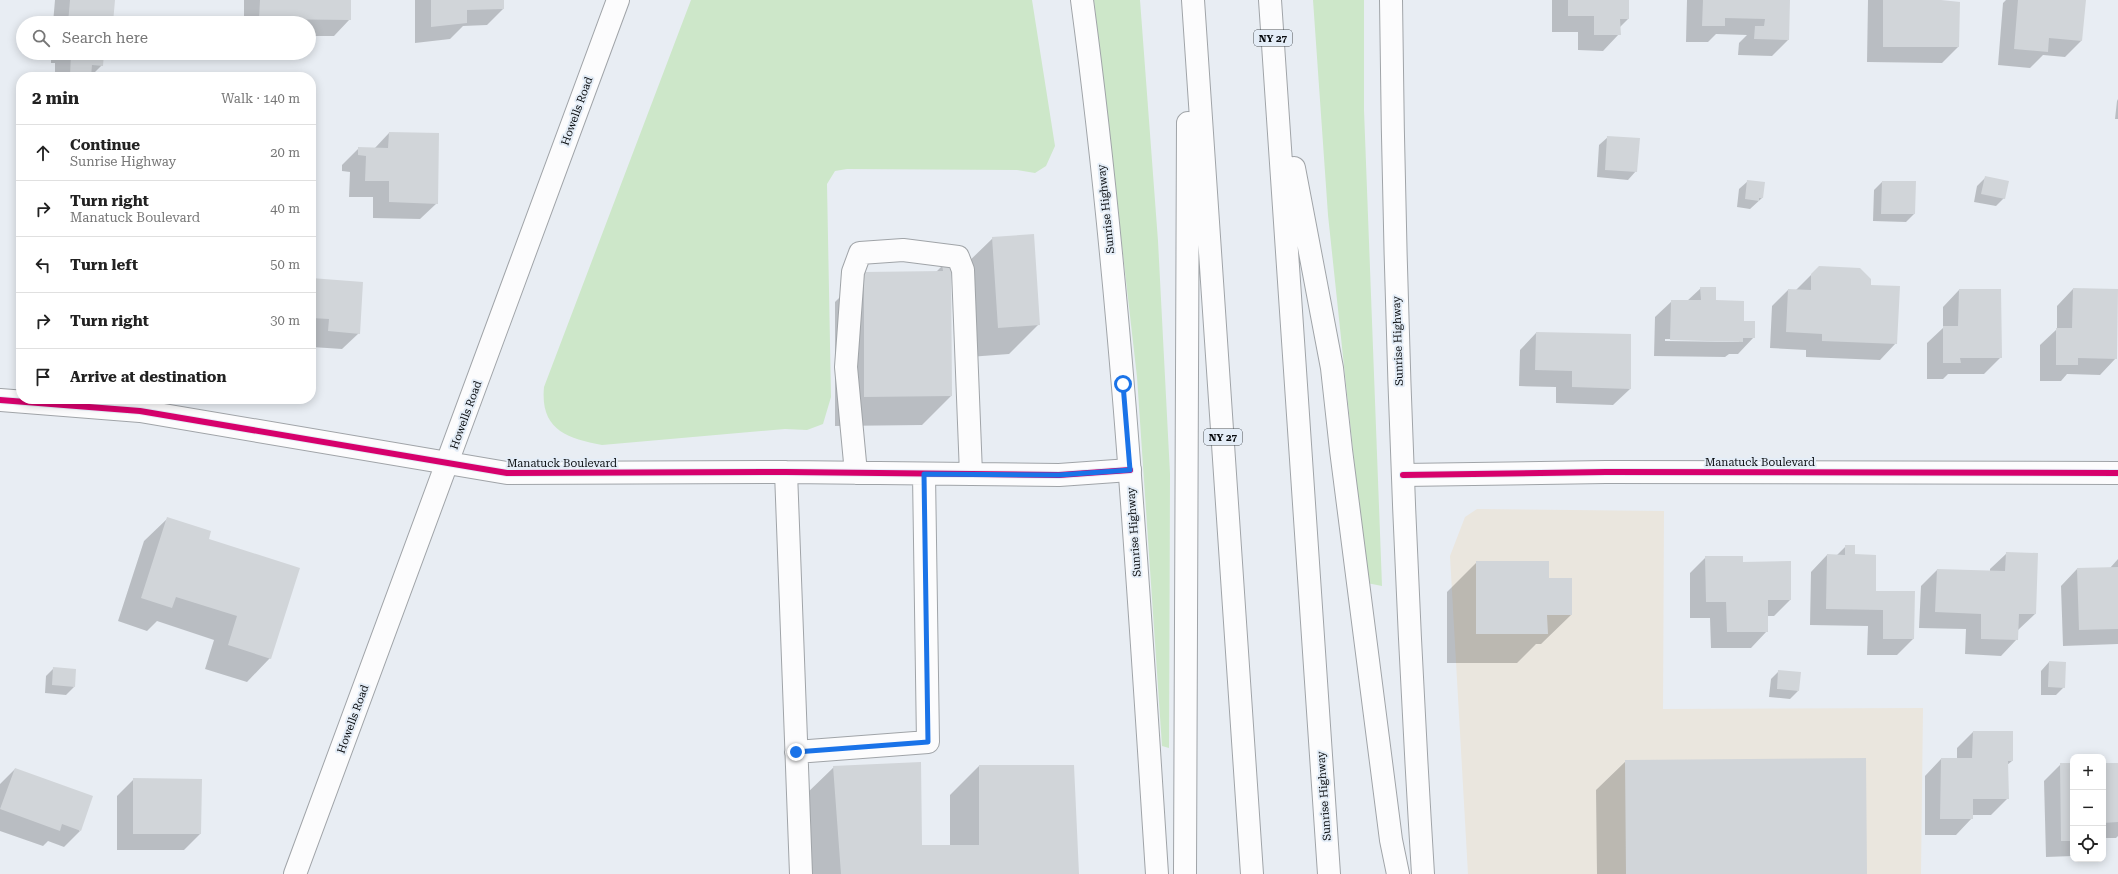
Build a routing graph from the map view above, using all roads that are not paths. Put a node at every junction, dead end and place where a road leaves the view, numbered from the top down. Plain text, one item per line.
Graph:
1 (618, 0) edge
2 (1082, 0) edge
3 (1189, 0) edge
4 (1193, 0) edge
5 (1270, 0) edge
6 (1391, 0) edge
7 (1276, 77) junction
8 (0, 400) edge
9 (16, 401) edge
10 (51, 404) edge
11 (447, 464) junction
12 (1130, 470) junction
13 (786, 472) junction
14 (856, 473) junction
15 (2118, 473) edge
16 (924, 474) junction
17 (971, 474) junction
18 (1403, 474) junction
19 (796, 752) junction
20 (295, 874) edge
21 (801, 874) edge
22 (1157, 874) edge
23 (1185, 874) edge
24 (1252, 874) edge
25 (1329, 874) edge
26 (1398, 874) edge
27 (1423, 874) edge

1 - 11 main road, Howells Road
2 - 12 main road, Sunrise Highway
3 - 23 main road
4 - 24 main road, NY 27
5 - 7 main road, Sunrise Highway / NY 27
6 - 18 main road, Sunrise Highway
7 - 25 main road, Sunrise Highway / NY 27
7 - 26 main road
8 - 9 main road, Manatuck Boulevard
10 - 11 main road, Manatuck Boulevard
11 - 13 main road, Manatuck Boulevard
11 - 20 main road, Howells Road
12 - 17 main road, Manatuck Boulevard
12 - 22 main road, Sunrise Highway
13 - 14 main road, Manatuck Boulevard
13 - 19 main road
14 - 16 main road, Manatuck Boulevard
14 - 17 main road
15 - 18 main road, Manatuck Boulevard
16 - 17 main road, Manatuck Boulevard
16 - 19 main road
18 - 27 main road, Sunrise Highway
19 - 21 main road

